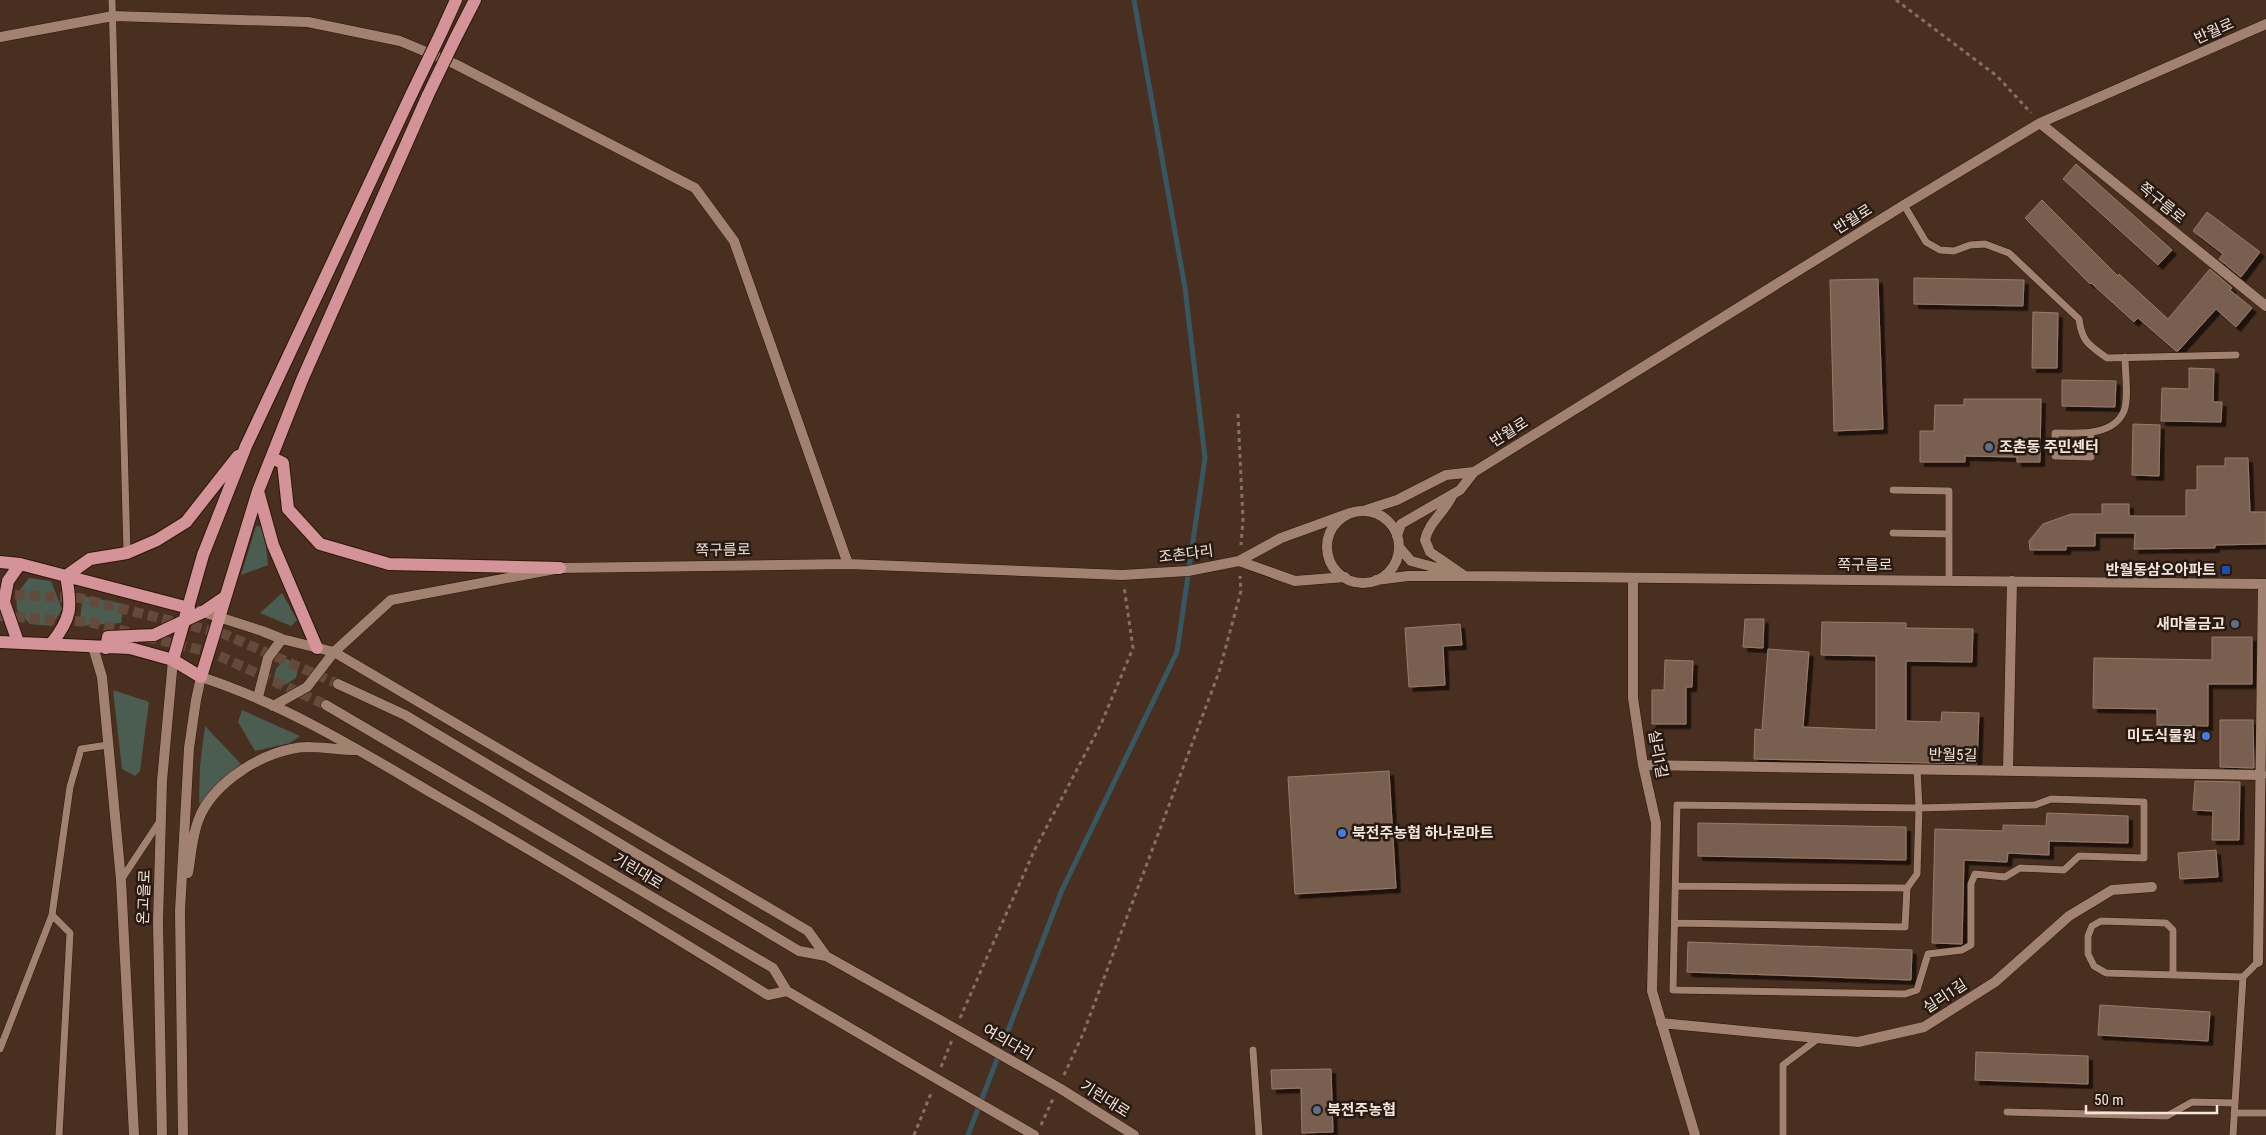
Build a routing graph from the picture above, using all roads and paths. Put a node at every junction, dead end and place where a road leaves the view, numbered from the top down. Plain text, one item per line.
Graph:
1 (112, 0) edge
2 (456, 0) edge
3 (475, 0) edge
4 (1896, 0) edge
5 (113, 16) junction
6 (2266, 24) edge
7 (0, 37) edge
8 (2040, 123) junction
9 (1904, 205) junction
10 (2266, 306) edge
11 (2236, 355) dead end
12 (2125, 357) junction
13 (1238, 414) dead end
14 (2091, 433) junction
15 (246, 446) junction
16 (272, 458) junction
17 (1474, 472) junction
18 (1893, 490) dead end
19 (258, 491) junction
20 (1453, 494) junction
21 (1362, 511) junction
22 (1350, 513) junction
23 (1893, 533) dead end
24 (1949, 534) junction
25 (1398, 542) junction
26 (127, 553) junction
27 (1239, 561) junction
28 (0, 562) edge
29 (20, 564) junction
30 (848, 564) junction
31 (560, 568) junction
32 (1136, 574) joint
33 (1122, 575) junction
34 (66, 576) junction
35 (1465, 576) junction
36 (1345, 577) junction
37 (1633, 579) junction
38 (1376, 580) junction
39 (1949, 581) junction
40 (2012, 581) junction
41 (2265, 584) edge
42 (225, 597) junction
43 (189, 608) junction
44 (203, 612) junction
45 (219, 616) junction
46 (185, 621) junction
47 (282, 639) junction
48 (0, 642) edge
49 (18, 642) junction
50 (51, 644) junction
51 (93, 647) junction
52 (106, 648) junction
53 (317, 648) junction
54 (334, 652) junction
55 (173, 660) junction
56 (201, 677) junction
57 (338, 684) tunnel mouth
58 (258, 697) junction
59 (326, 705) tunnel mouth
60 (273, 706) junction
61 (2264, 727) edge
62 (108, 745) junction
63 (360, 750) junction
64 (1643, 765) junction
65 (1917, 769) junction
66 (2008, 771) junction
67 (2262, 775) junction
68 (1919, 808) junction
69 (161, 818) junction
70 (121, 880) junction
71 (1676, 886) junction
72 (2152, 887) dead end
73 (1907, 888) junction
74 (180, 911) junction
75 (52, 915) junction
76 (1675, 923) junction
77 (826, 956) junction
78 (2258, 962) joint
79 (2173, 975) junction
80 (2243, 977) junction
81 (787, 991) junction
82 (940, 1020) joint
83 (960, 1020) dead end
84 (1661, 1023) junction
85 (953, 1038) dead end
86 (1819, 1038) junction
87 (0, 1049) edge
88 (1253, 1050) dead end
89 (939, 1074) dead end
90 (1064, 1076) dead end
91 (935, 1082) dead end
92 (1058, 1091) junction
93 (2235, 1103) junction
94 (2008, 1112) dead end
95 (2234, 1112) junction
96 (2266, 1114) edge
97 (1037, 1131) edge
98 (59, 1135) edge
99 (134, 1135) edge
100 (162, 1135) edge
101 (183, 1135) edge
102 (914, 1135) edge
103 (1134, 1135) edge
104 (1259, 1135) edge
105 (1695, 1135) edge
106 (1782, 1135) edge
107 (2233, 1135) edge

1 - 5 lane
2 - 15 main road, bridge
3 - 16 main road, bridge
4 - 8 path
5 - 7 street
5 - 26 lane
5 - 30 street
6 - 8 street, 반월로
8 - 9 street, 반월로
8 - 10 street, 쪽구름로
9 - 12 lane
9 - 17 street, 반월로
11 - 12 lane
12 - 14 lane
13 - 27 path
14 - 14 lane
15 - 26 main road
15 - 43 main road
16 - 19 main road
16 - 31 main road
17 - 20 street
17 - 21 street
18 - 24 lane
19 - 42 main road
19 - 53 main road
20 - 25 street
20 - 35 street
21 - 22 street
21 - 25 street
22 - 27 street
22 - 36 street
23 - 24 lane
24 - 39 lane
25 - 35 street
25 - 38 street
26 - 34 main road
27 - 32 street, 조촌다리
27 - 36 street
27 - 90 path
28 - 29 main road
29 - 34 main road
29 - 49 main road
30 - 31 street, 쪽구름로
30 - 33 street, 쪽구름로
31 - 54 street, 쪽구름로
32 - 33 street, 쪽구름로
33 - 83 path
34 - 43 main road
34 - 50 main road
35 - 37 street, 쪽구름로
35 - 38 street
36 - 38 street
37 - 39 street, 쪽구름로
37 - 64 street, 실리1길
39 - 40 street, 쪽구름로
40 - 41 street, 쪽구름로
40 - 66 street
41 - 61 street
42 - 44 main road
42 - 45 main road
43 - 44 street
43 - 46 main road
44 - 45 street
44 - 46 main road
45 - 47 street
45 - 56 main road
46 - 52 main road
46 - 55 main road
47 - 53 street
47 - 58 street
48 - 49 main road
49 - 50 main road
50 - 51 main road
51 - 52 main road
51 - 62 street
52 - 55 main road
53 - 54 street
54 - 60 street, 쪽구름로
54 - 77 street
55 - 56 main road
55 - 69 street, 온고을로
56 - 58 street
56 - 74 street
57 - 77 street, 기린대로
58 - 60 street
59 - 81 street, 기린대로
60 - 63 street
61 - 67 street
62 - 70 street
62 - 75 lane
63 - 74 street
63 - 81 street
64 - 65 street, 반월5길
64 - 84 street, 실리1길
65 - 66 street, 반월5길
65 - 68 lane
66 - 67 street, 반월5길
67 - 78 street
68 - 71 lane
68 - 73 lane
68 - 76 lane
69 - 70 lane
69 - 100 street, 온고을로
70 - 99 street
71 - 73 lane
71 - 76 lane
72 - 86 street, 실리1길
73 - 76 lane
74 - 101 street
75 - 87 lane
75 - 98 lane
77 - 82 street, 기린대로
78 - 80 lane
79 - 79 lane
79 - 80 lane
80 - 93 lane
81 - 97 street, 기린대로, bridge
82 - 92 street, 여의다리, bridge
84 - 86 street, 실리1길
84 - 105 street, 실리1길
85 - 89 path
86 - 106 lane
88 - 104 lane
91 - 102 path
92 - 97 path
92 - 103 street, 기린대로
93 - 94 lane
93 - 95 lane
95 - 96 lane
95 - 107 lane

